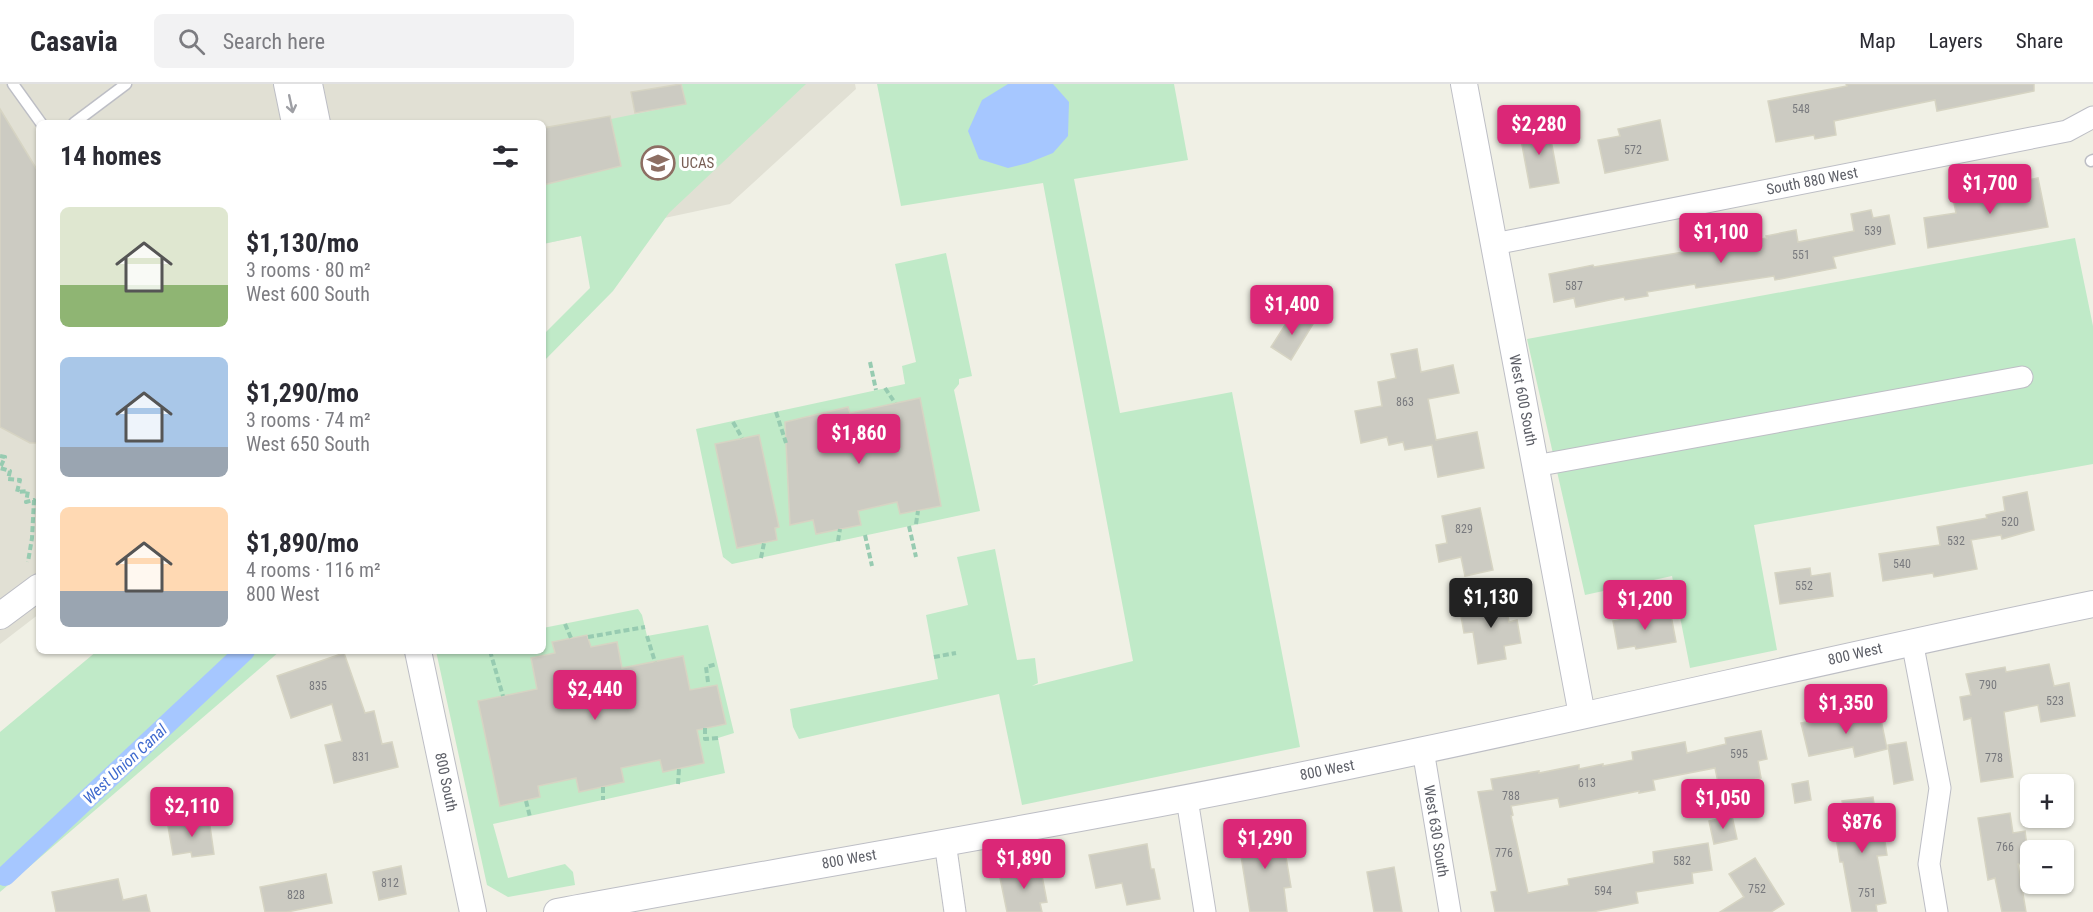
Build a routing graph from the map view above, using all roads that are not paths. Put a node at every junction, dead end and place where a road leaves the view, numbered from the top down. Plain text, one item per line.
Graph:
1 (13, 84) edge
2 (126, 84) edge
3 (287, 84) edge
4 (309, 84) edge
5 (1464, 84) edge
6 (2093, 117) edge
7 (38, 120) edge
8 (78, 120) edge
9 (294, 120) edge
10 (315, 120) edge
11 (1494, 244) junction
12 (2022, 377) dead end
13 (1535, 466) junction
14 (36, 589) edge
15 (2093, 604) edge
16 (0, 616) edge
17 (1911, 641) junction
18 (419, 654) edge
19 (1582, 715) junction
20 (1423, 750) junction
21 (1186, 799) junction
22 (945, 842) junction
23 (473, 912) edge
24 (557, 912) edge
25 (955, 912) edge
26 (1205, 912) edge
27 (1450, 912) edge
28 (1937, 912) edge

1 - 7 lane
2 - 8 lane
3 -> 9 street
4 - 10 street
5 - 11 street, West 600 South
6 - 11 street, South 880 West
11 - 13 street, West 600 South
12 - 13 street
13 - 19 street, West 600 South
14 - 16 street
15 - 17 street, 800 West
17 - 19 street, 800 West
17 - 28 street
18 - 23 street, 800 South
19 - 20 street, 800 West
20 - 21 street, 800 West
20 - 27 street, West 630 South
21 - 22 street, 800 West
21 - 26 street
22 - 24 street, 800 West
22 - 25 street

